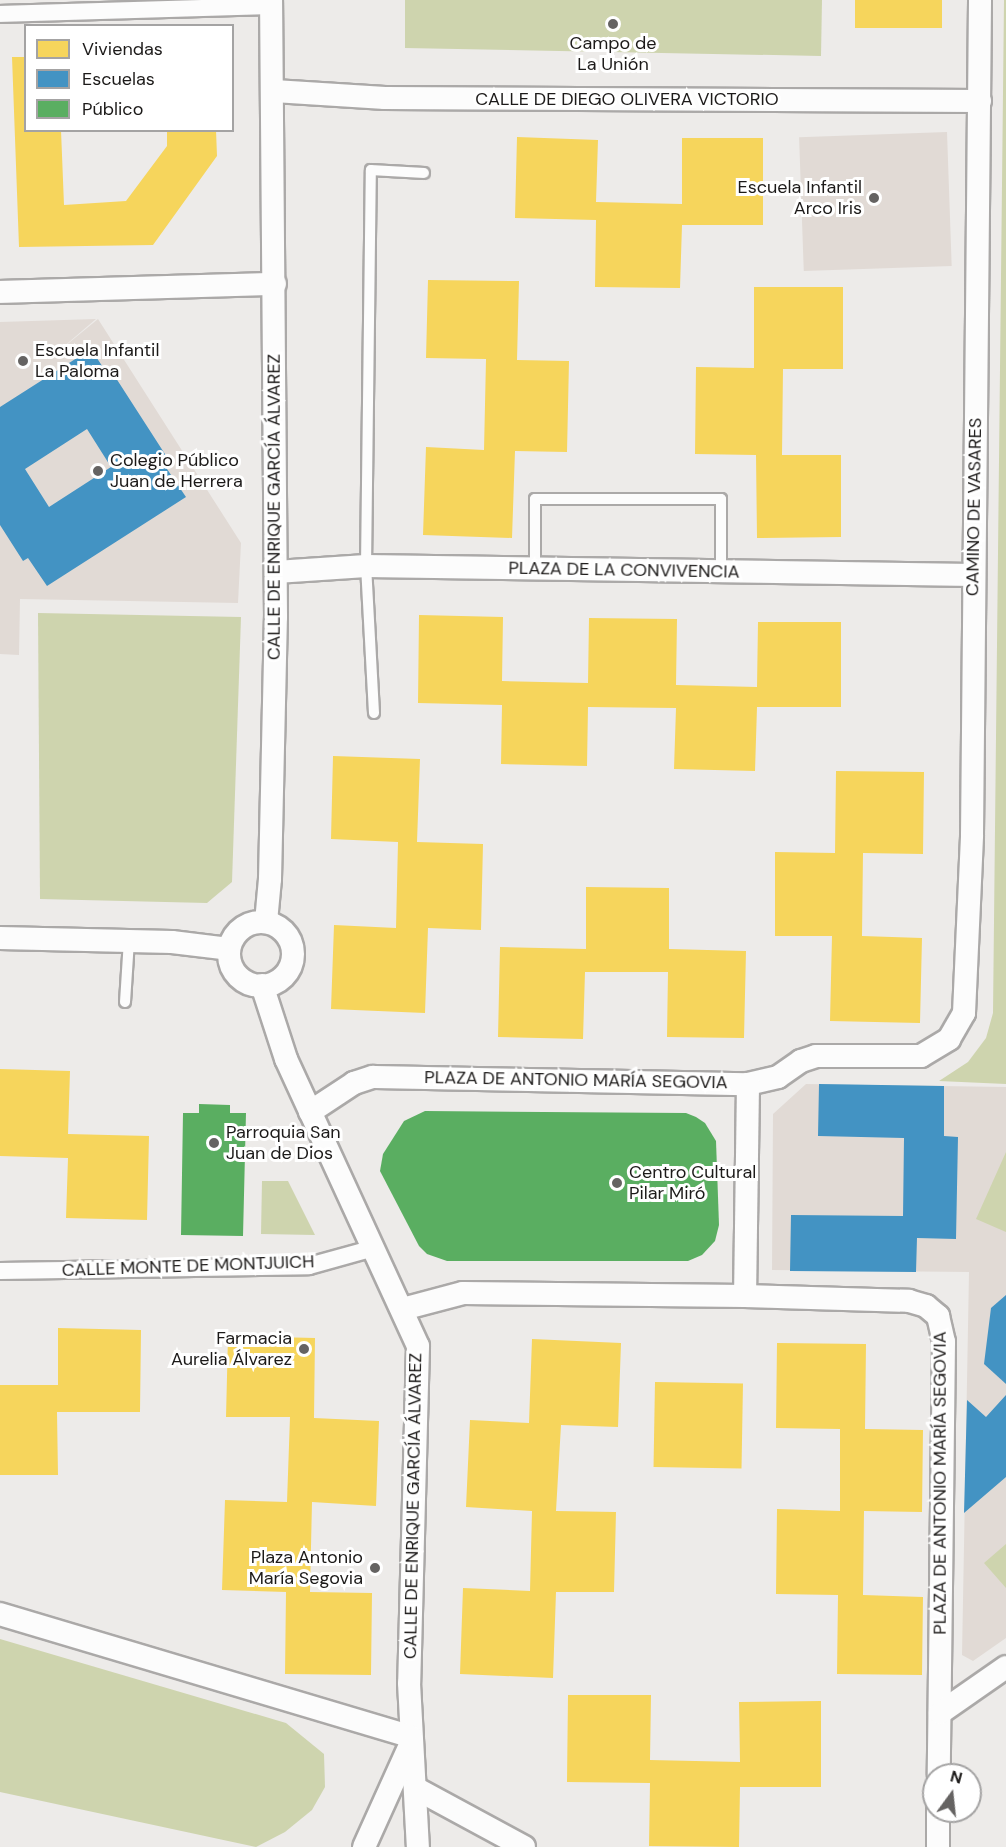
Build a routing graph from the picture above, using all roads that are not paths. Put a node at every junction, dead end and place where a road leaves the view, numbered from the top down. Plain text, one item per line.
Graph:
1 (980, 0) edge
2 (271, 3) edge
3 (0, 14) edge
4 (274, 91) junction
5 (980, 101) junction
6 (424, 173) dead end
7 (275, 284) junction
8 (0, 292) edge
9 (366, 566) junction
10 (535, 569) junction
11 (720, 571) junction
12 (276, 572) junction
13 (973, 575) junction
14 (374, 713) dead end
15 (266, 922) junction
16 (0, 938) edge
17 (129, 940) junction
18 (229, 949) junction
19 (262, 985) junction
20 (125, 1002) dead end
21 (748, 1084) junction
22 (310, 1112) junction
23 (374, 1248) junction
24 (0, 1271) edge
25 (745, 1296) junction
26 (403, 1309) junction
27 (0, 1614) edge
28 (1006, 1667) edge
29 (940, 1713) junction
30 (410, 1741) junction
31 (939, 1763) edge
32 (415, 1788) junction
33 (938, 1823) edge
34 (364, 1847) edge
35 (418, 1847) edge
36 (524, 1847) edge
37 (938, 1847) edge

1 - 5 street, CAMINO DE VASARES
2 - 3 street
2 - 4 street, CALLE DE ENRIQUE GARCÍA ÁLVAREZ
4 - 5 street, CALLE DE DIEGO OLIVERA VICTORIO
4 - 7 street, CALLE DE ENRIQUE GARCÍA ÁLVAREZ
5 - 13 street, CAMINO DE VASARES
6 - 9 lane
7 - 8 street
7 - 12 street, CALLE DE ENRIQUE GARCÍA ÁLVAREZ
9 - 10 street, PLAZA DE LA CONVIVENCIA
9 - 12 street, PLAZA DE LA CONVIVENCIA
9 - 14 lane
10 - 11 street, PLAZA DE LA CONVIVENCIA
10 - 11 lane
11 - 13 street, PLAZA DE LA CONVIVENCIA
12 - 15 street, CALLE DE ENRIQUE GARCÍA ÁLVAREZ
13 - 21 street, CAMINO DE VASARES
15 - 18 street
15 - 19 street
16 - 17 street
17 - 18 street
17 - 20 lane
18 - 19 street
19 - 22 street, CALLE DE ENRIQUE GARCÍA ÁLVAREZ
21 - 22 street, PLAZA DE ANTONIO MARÍA SEGOVIA
21 - 25 street, PLAZA DE ANTONIO MARÍA SEGOVIA
22 - 23 street, CALLE DE ENRIQUE GARCÍA ÁLVAREZ
23 - 24 street, CALLE MONTE DE MONTJUICH
23 - 26 street, CALLE DE ENRIQUE GARCÍA ÁLVAREZ
25 - 26 street, PLAZA DE ANTONIO MARÍA SEGOVIA
25 - 29 street, PLAZA DE ANTONIO MARÍA SEGOVIA
26 - 30 street, CALLE DE ENRIQUE GARCÍA ÁLVAREZ
27 - 30 street
28 - 29 street
29 - 31 street, PLAZA DE ANTONIO MARÍA SEGOVIA
30 - 32 street, CALLE DE ENRIQUE GARCÍA ÁLVAREZ
30 - 34 street
32 - 35 street, CALLE DE ENRIQUE GARCÍA ÁLVAREZ
32 - 36 street
33 - 37 street

